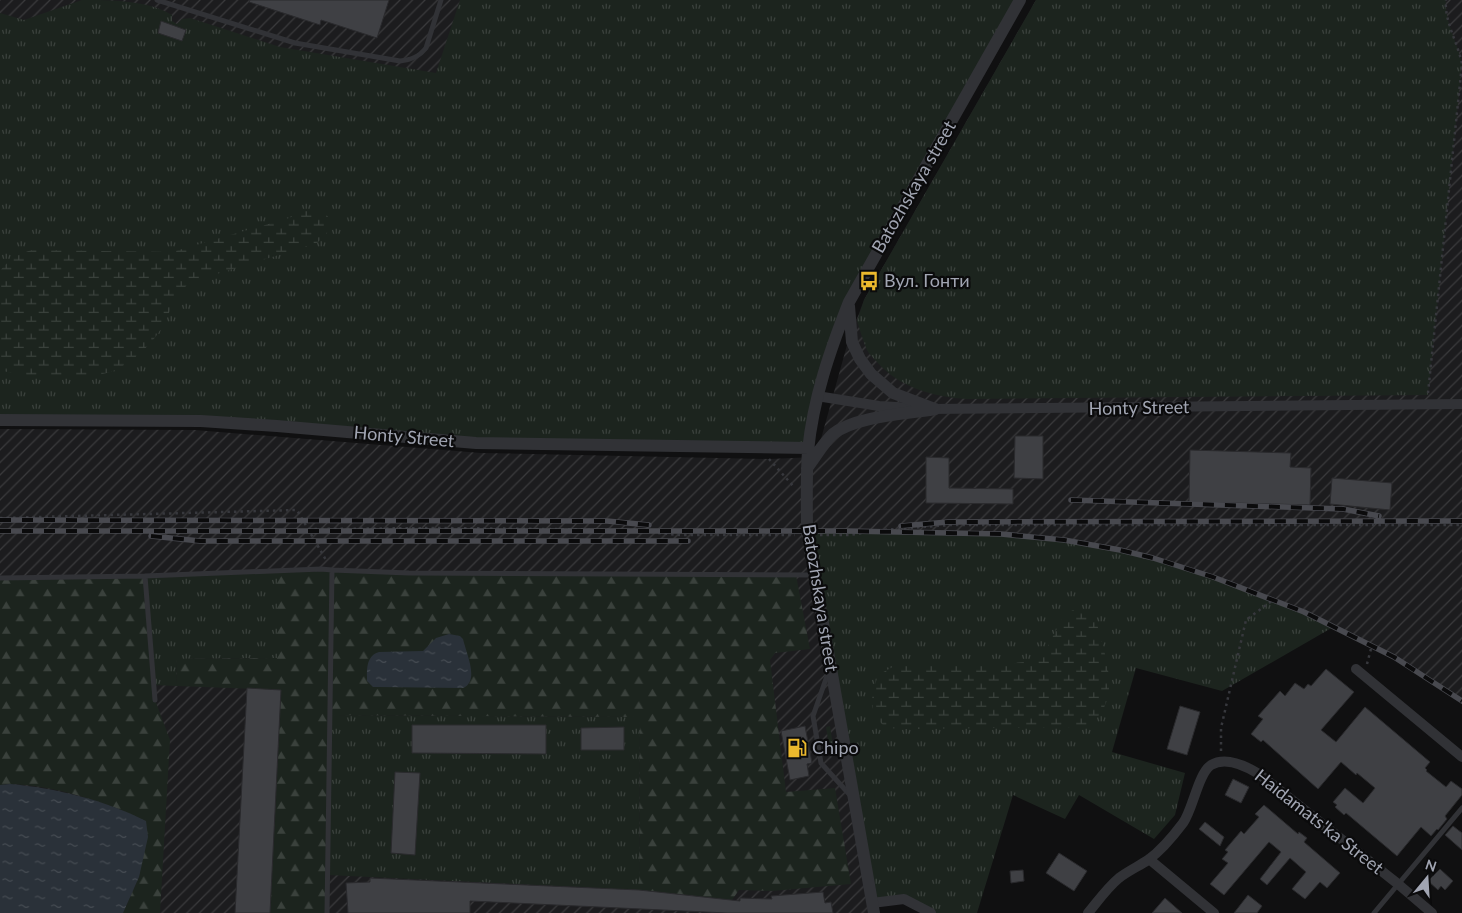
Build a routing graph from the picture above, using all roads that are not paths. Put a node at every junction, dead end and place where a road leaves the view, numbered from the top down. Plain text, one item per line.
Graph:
1 (157, 0) edge
2 (441, 0) edge
3 (1020, 0) edge
4 (848, 302) junction
5 (817, 396) junction
6 (1462, 404) edge
7 (935, 410) junction
8 (0, 420) edge
9 (808, 448) junction
10 (807, 468) junction
11 (332, 570) junction
12 (814, 575) junction
13 (145, 576) junction
14 (0, 578) edge
15 (830, 665) junction
16 (1360, 672) road end
17 (155, 700) dead end
18 (1462, 757) edge
19 (854, 800) junction
20 (1462, 808) edge
21 (1150, 859) junction
22 (1398, 884) junction
23 (873, 908) edge
24 (327, 913) edge
25 (931, 913) edge
26 (1088, 913) edge
27 (1214, 913) edge
28 (1374, 913) edge
29 (1432, 913) edge

1 - 2 lane
3 - 4 street, Batozhskaya street
4 - 5 street, Batozhskaya street
4 - 7 street
5 - 7 street, Honty Street
5 - 9 street, Batozhskaya street
6 - 7 street, Honty Street
7 - 10 street
8 - 9 street, Honty Street
9 - 10 street, Batozhskaya street
10 - 12 street, Batozhskaya street
11 - 12 lane
11 - 13 lane
11 - 24 lane
12 - 15 street, Batozhskaya street
13 - 14 lane
13 - 17 lane
15 - 19 street, Batozhskaya street
15 - 19 lane
16 - 18 street
19 - 23 street, Batozhskaya street
20 - 22 lane
21 - 22 street, Haidamats'ka Street
21 - 26 street
21 - 27 street
22 - 28 lane
22 - 29 street, Haidamats'ka Street
23 - 25 street

